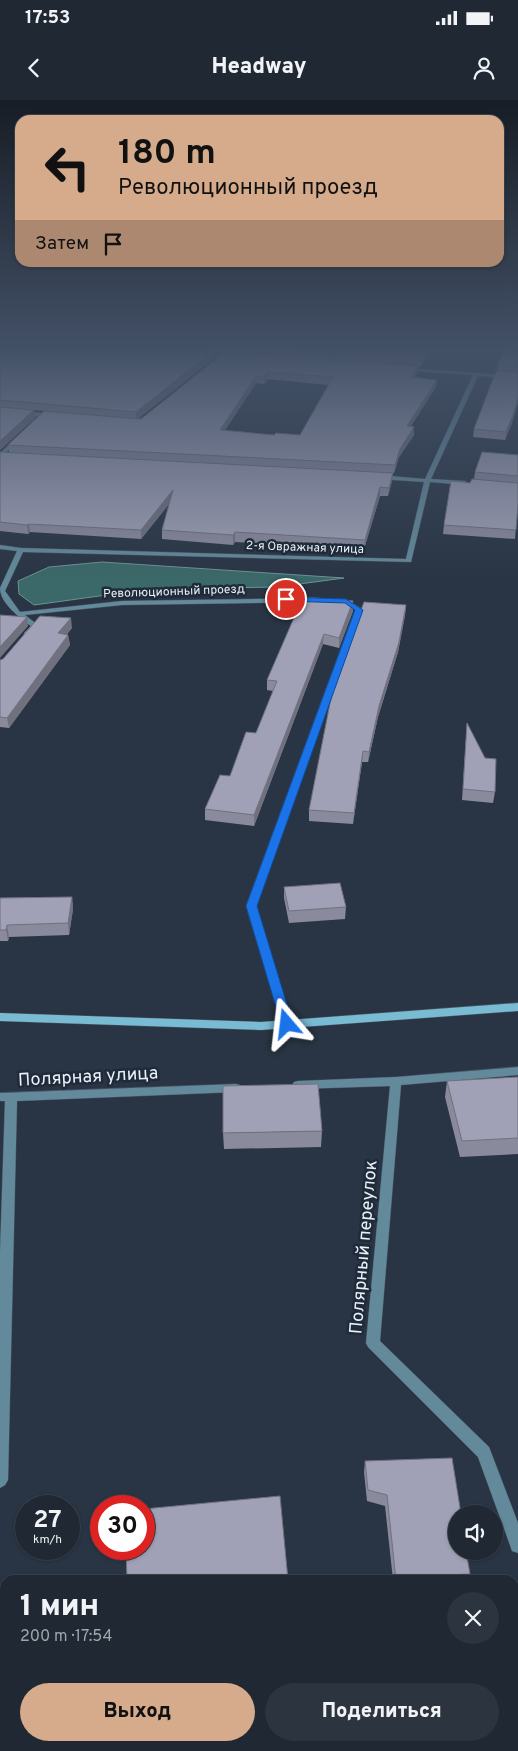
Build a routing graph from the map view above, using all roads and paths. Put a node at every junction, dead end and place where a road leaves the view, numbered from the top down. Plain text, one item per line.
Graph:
1 (451, 428) edge
2 (21, 436) edge
3 (0, 456) edge
4 (10, 457) edge
5 (368, 476) edge
6 (428, 479) junction
7 (473, 483) edge
8 (0, 546) edge
9 (21, 550) junction
10 (321, 600) edge
11 (338, 601) edge
12 (18, 614) junction
13 (23, 639) edge
14 (518, 1007) edge
15 (0, 1017) edge
16 (287, 1024) junction
17 (518, 1071) edge
18 (396, 1081) junction
19 (287, 1086) edge
20 (248, 1087) edge
21 (6, 1098) edge
22 (0, 1480) edge
23 (518, 1545) edge

1 - 6 street, 2-я Овражная улица
2 - 3 street
3 - 4 street
5 - 6 street
6 - 7 street
6 - 9 street, 2-я Овражная улица
8 - 9 street, 2-я Овражная улица
9 - 12 street
10 - 12 street, Революционный проезд
11 - 16 street
12 - 13 street
14 - 16 street
15 - 16 street
17 - 18 street
18 - 19 street
18 - 23 street, Полярный переулок
20 - 21 street, Полярная улица
21 - 22 street, Полярная улица

